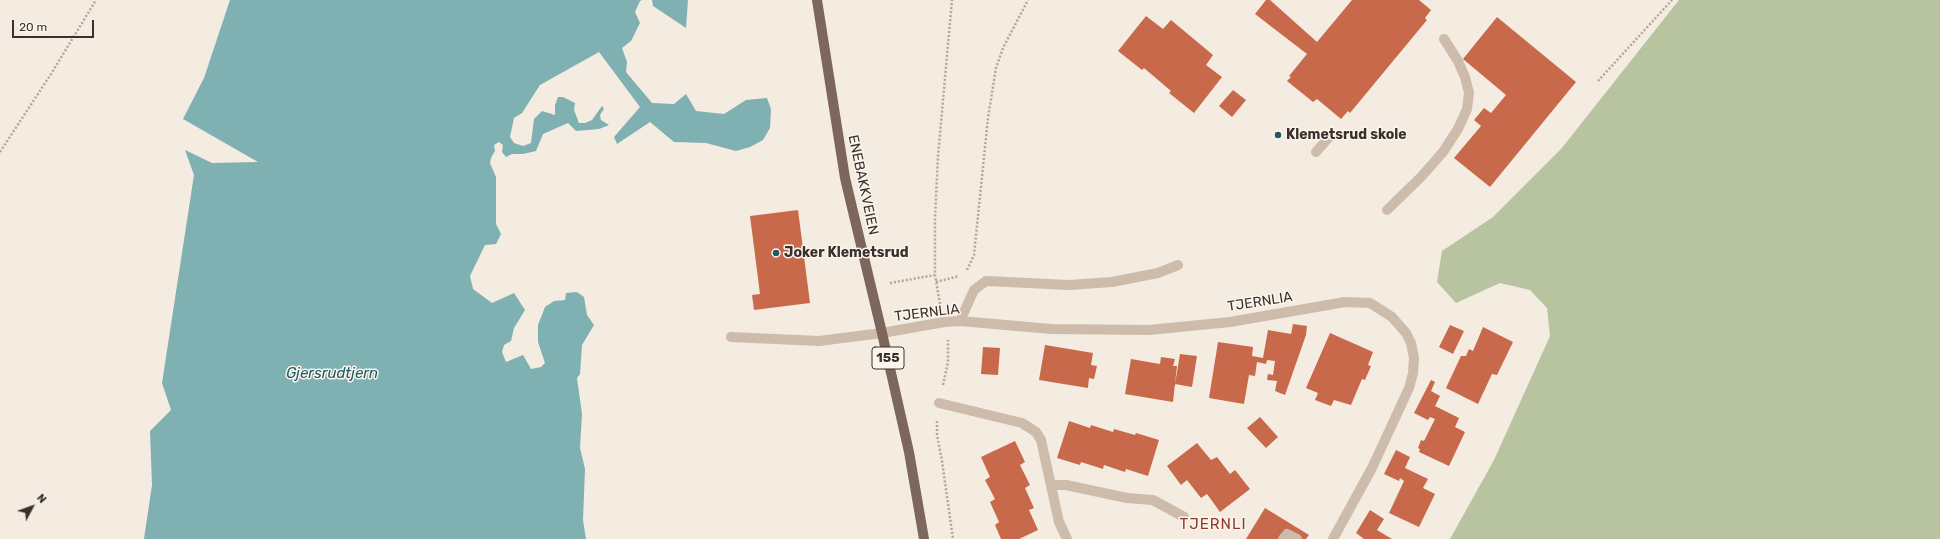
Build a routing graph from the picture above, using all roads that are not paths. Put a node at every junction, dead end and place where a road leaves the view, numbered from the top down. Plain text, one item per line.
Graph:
1 (817, 0) edge
2 (1444, 39) dead end
3 (1332, 135) dead end
4 (1316, 152) dead end
5 (1386, 210) dead end
6 (1178, 265) dead end
7 (960, 321) junction
8 (882, 333) junction
9 (731, 337) dead end
10 (939, 403) road end
11 (1052, 485) junction
12 (1184, 516) dead end
13 (924, 539) edge
14 (1067, 539) edge
15 (1284, 539) edge
16 (1297, 539) edge
17 (1333, 539) edge

1 - 8 main road, ENEBAKKVEIEN / 155
2 - 5 street
3 - 4 street
6 - 7 street
7 - 8 street, TJERNLIA
7 - 17 street, TJERNLIA
8 - 9 street, TJERNLIA
8 - 13 main road, ENEBAKKVEIEN / 155
10 - 11 street
11 - 12 street
11 - 14 street
15 - 16 street

